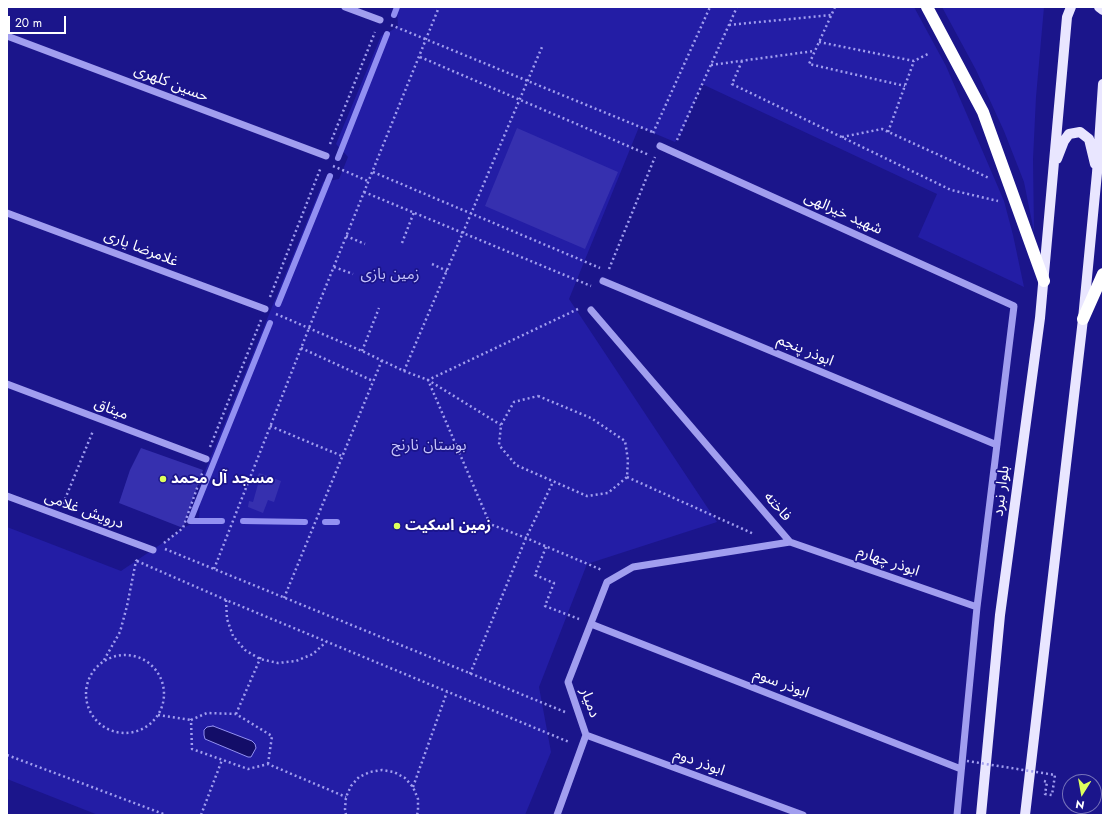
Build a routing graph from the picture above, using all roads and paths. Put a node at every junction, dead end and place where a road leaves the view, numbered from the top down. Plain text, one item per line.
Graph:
1 (345, 7) edge
2 (439, 7) edge
3 (710, 7) edge
4 (737, 7) edge
5 (835, 7) edge
6 (926, 7) edge
7 (1072, 7) edge
8 (1099, 7) edge
9 (1103, 10) edge
10 (832, 15) junction
11 (380, 20) junction
12 (728, 25) junction
13 (7, 36) edge
14 (427, 39) junction
15 (819, 42) junction
16 (542, 47) dead end
17 (814, 51) junction
18 (930, 53) dead end
19 (420, 57) junction
20 (742, 61) junction
21 (914, 61) junction
22 (710, 65) junction
23 (527, 81) junction
24 (1103, 84) edge
25 (905, 86) junction
26 (519, 100) junction
27 (888, 132) junction
28 (653, 133) junction
29 (664, 137) junction
30 (841, 137) junction
31 (660, 146) junction
32 (655, 157) junction
33 (324, 159) junction
34 (1053, 170) junction
35 (372, 172) junction
36 (1097, 173) junction
37 (989, 178) dead end
38 (368, 181) junction
39 (364, 192) junction
40 (999, 201) dead end
41 (414, 212) junction
42 (7, 213) edge
43 (471, 213) junction
44 (463, 233) junction
45 (346, 236) junction
46 (402, 243) dead end
47 (365, 244) dead end
48 (432, 264) dead end
49 (334, 266) junction
50 (447, 270) junction
51 (608, 271) junction
52 (353, 274) dead end
53 (1103, 274) edge
54 (604, 281) junction
55 (1044, 281) junction
56 (379, 308) dead end
57 (265, 310) junction
58 (591, 310) joint
59 (1083, 319) junction
60 (308, 328) junction
61 (301, 348) junction
62 (362, 351) junction
63 (382, 360) junction
64 (404, 371) junction
65 (428, 380) junction
66 (373, 381) junction
67 (7, 384) edge
68 (98, 419) junction
69 (501, 424) junction
70 (270, 426) junction
71 (997, 445) junction
72 (342, 456) junction
73 (206, 459) junction
74 (627, 477) junction
75 (553, 482) junction
76 (7, 496) edge
77 (58, 515) junction
78 (526, 538) junction
79 (790, 542) junction
80 (777, 544) junction
81 (546, 546) junction
82 (153, 550) joint
83 (136, 561) junction
84 (214, 569) junction
85 (617, 576) junction
86 (284, 598) junction
87 (226, 600) junction
88 (977, 607) junction
89 (591, 624) junction
90 (326, 642) junction
91 (261, 654) dead end
92 (260, 659) junction
93 (104, 660) junction
94 (470, 674) junction
95 (447, 692) junction
96 (236, 714) junction
97 (158, 716) junction
98 (580, 718) junction
99 (192, 720) junction
100 (586, 735) junction
101 (582, 747) junction
102 (7, 755) edge
103 (222, 760) junction
104 (967, 762) dead end
105 (268, 764) junction
106 (962, 769) junction
107 (1047, 782) dead end
108 (413, 787) junction
109 (346, 797) junction
110 (166, 815) edge
111 (201, 815) edge
112 (346, 815) edge
113 (417, 815) edge
114 (557, 815) edge
115 (803, 815) edge
116 (957, 815) edge
117 (981, 815) edge
118 (1025, 815) edge

1 - 11 street
2 - 14 path
3 - 28 path
4 - 12 path
5 - 10 path
6 - 55 highway
7 - 34 main road, بلوار نبرد
8 - 9 main road
10 - 12 path
10 - 15 path
11 - 14 path
11 - 33 path
12 - 22 path
13 - 33 street, حسین کلهری
14 - 19 path
14 - 23 path
15 - 17 path
15 - 21 path
16 - 23 path
17 - 20 path
17 - 25 path
18 - 21 path
19 - 26 path
19 - 35 path
20 - 22 path
20 - 30 path
21 - 25 path
22 - 29 path
23 - 26 path
23 - 28 path
24 - 36 main road
25 - 27 path
26 - 32 path
26 - 43 path
27 - 30 path
27 - 37 path
28 - 29 path
29 - 31 path
30 - 40 path
31 - 32 path
31 - 71 street, شهید خیرالهی
32 - 51 path
33 - 38 path
33 - 57 path
34 - 36 main road
34 - 55 main road, بلوار نبرد
35 - 38 path
35 - 43 path
36 - 59 main road
38 - 39 path
39 - 41 path
39 - 45 path
41 - 44 path
41 - 46 path
42 - 57 street, غلامرضا یاری
43 - 44 path
43 - 51 path
44 - 50 path
44 - 54 path
45 - 47 path
45 - 49 path
48 - 50 path
49 - 52 path
49 - 60 path
50 - 64 path
51 - 54 path
53 - 59 highway
54 - 71 street, ابوذر پنجم
55 - 117 main road, بلوار نبرد
56 - 62 path
57 - 60 path
57 - 73 path
58 - 65 path
58 - 79 street, فاخته
59 - 118 main road
60 - 61 path
60 - 62 path
61 - 66 path
61 - 70 path
62 - 63 path
63 - 64 path
63 - 66 path
64 - 65 path
65 - 69 path
65 - 78 path
66 - 72 path
67 - 68 street, میثاق
68 - 73 street, میثاق
68 - 77 path
69 - 74 path
69 - 75 path
70 - 72 path
70 - 84 path
71 - 88 street
72 - 86 path
73 - 84 path
74 - 75 path
74 - 80 path
75 - 78 path
76 - 77 street, درویش غلامی
77 - 82 street, درویش غلامی
78 - 81 path
78 - 94 path
79 - 80 street, فاخته
79 - 88 street, ابوذر چهارم
80 - 85 street, فاخته
81 - 85 path
81 - 89 path
82 - 83 path
83 - 87 path
83 - 93 path
84 - 86 path
85 - 89 street, فاخته
86 - 94 path
87 - 90 path
87 - 92 path
88 - 106 street
89 - 98 street, دمیار
89 - 106 street, ابوذر سوم
90 - 92 path
90 - 95 path
91 - 92 path
92 - 96 path
93 - 97 path
93 - 97 path
94 - 98 path
95 - 101 path
95 - 108 path
96 - 99 path
96 - 105 path
97 - 99 path
98 - 100 street, دمیار
99 - 103 path
100 - 101 street, دمیار
100 - 115 street, ابوذر دوم
101 - 114 street, دمیار
102 - 110 path
103 - 105 path
103 - 111 path
104 - 107 path, bridge
105 - 109 path
106 - 116 street
108 - 109 path
108 - 113 path
109 - 112 path

